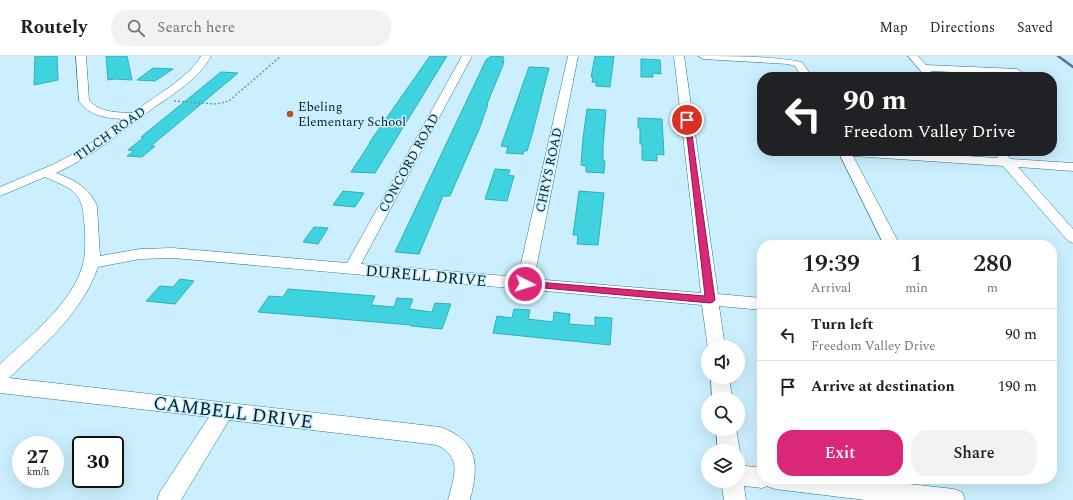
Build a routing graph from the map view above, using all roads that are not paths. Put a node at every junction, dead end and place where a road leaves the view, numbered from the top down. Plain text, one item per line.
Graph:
1 (81, 56) edge
2 (206, 56) edge
3 (467, 56) edge
4 (573, 56) edge
5 (679, 56) edge
6 (703, 56) edge
7 (913, 56) edge
8 (923, 68) junction
9 (804, 72) edge
10 (927, 72) edge
11 (1017, 72) dead end
12 (135, 117) junction
13 (846, 156) edge
14 (903, 156) edge
15 (1001, 156) edge
16 (1007, 163) junction
17 (1073, 167) edge
18 (46, 173) junction
19 (0, 192) edge
20 (1073, 238) edge
21 (889, 240) edge
22 (91, 262) junction
23 (351, 269) junction
24 (525, 284) junction
25 (710, 300) junction
26 (757, 304) edge
27 (715, 340) edge
28 (0, 375) edge
29 (0, 385) edge
30 (223, 412) junction
31 (745, 476) edge
32 (757, 477) edge
33 (818, 484) edge
34 (733, 488) edge
35 (168, 500) edge
36 (459, 500) edge
37 (735, 500) edge
38 (954, 500) edge

1 - 12 street
2 - 12 street, TILCH ROAD
3 - 23 street, CONCORD ROAD
4 - 24 street, CHRYS ROAD
5 - 25 street
6 - 9 street
7 - 8 street
8 - 10 street
8 - 11 street
12 - 18 street, TILCH ROAD
13 - 21 street
14 - 16 street
15 - 16 street
16 - 17 street
16 - 20 street
18 - 19 street, TILCH ROAD
18 - 22 street
22 - 23 street, DURELL DRIVE
22 - 28 street
23 - 24 street, DURELL DRIVE
24 - 25 street, DURELL DRIVE
25 - 26 street, DURELL DRIVE
25 - 27 street
29 - 30 street, CAMBELL DRIVE
30 - 35 street
30 - 36 street, CAMBELL DRIVE
31 - 32 street
33 - 38 street
34 - 37 street

